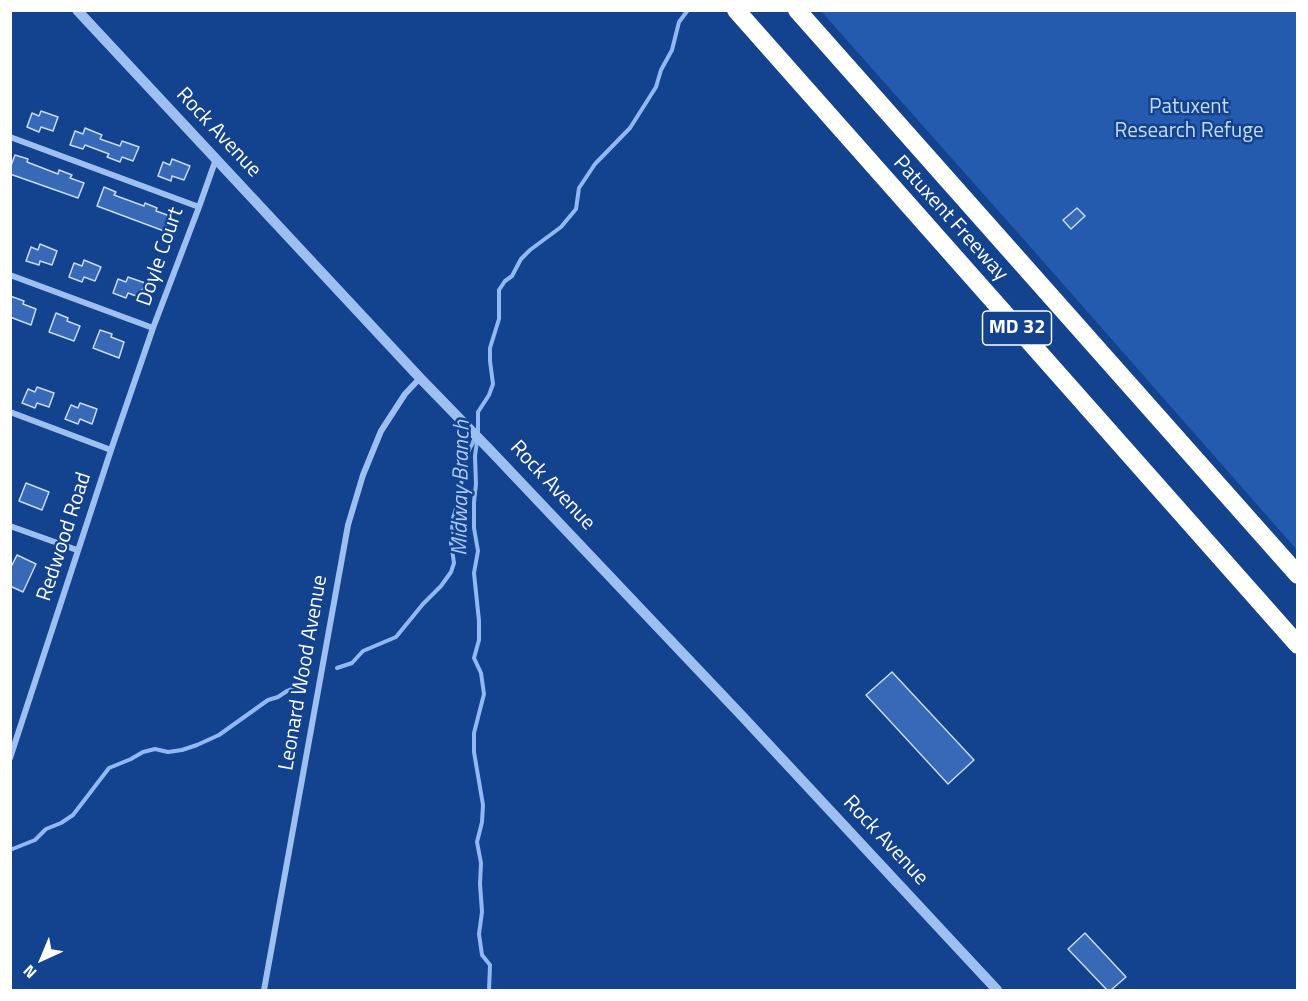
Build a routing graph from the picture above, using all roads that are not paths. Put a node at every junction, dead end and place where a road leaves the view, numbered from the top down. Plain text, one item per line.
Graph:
1 (77, 10) edge
2 (736, 10) edge
3 (797, 10) edge
4 (10, 137) edge
5 (216, 159) junction
6 (199, 207) junction
7 (10, 275) edge
8 (153, 328) junction
9 (420, 378) junction
10 (10, 412) edge
11 (111, 450) junction
12 (10, 525) edge
13 (77, 550) junction
14 (1298, 575) edge
15 (1298, 645) edge
16 (10, 758) edge
17 (264, 990) edge
18 (997, 990) edge

1 - 5 street, Rock Avenue
2 - 15 highway, Patuxent Freeway / MD 32
3 - 14 highway, Patuxent Freeway / MD 32
4 - 6 street, Doyle Court
5 - 6 street
5 - 9 street, Rock Avenue
6 - 8 street, Doyle Court
7 - 8 street, Doyle Court
8 - 11 street, Redwood Road
9 - 17 street, Leonard Wood Avenue
9 - 18 street, Rock Avenue
10 - 11 street
11 - 13 street, Redwood Road
12 - 13 street
13 - 16 street, Redwood Road

